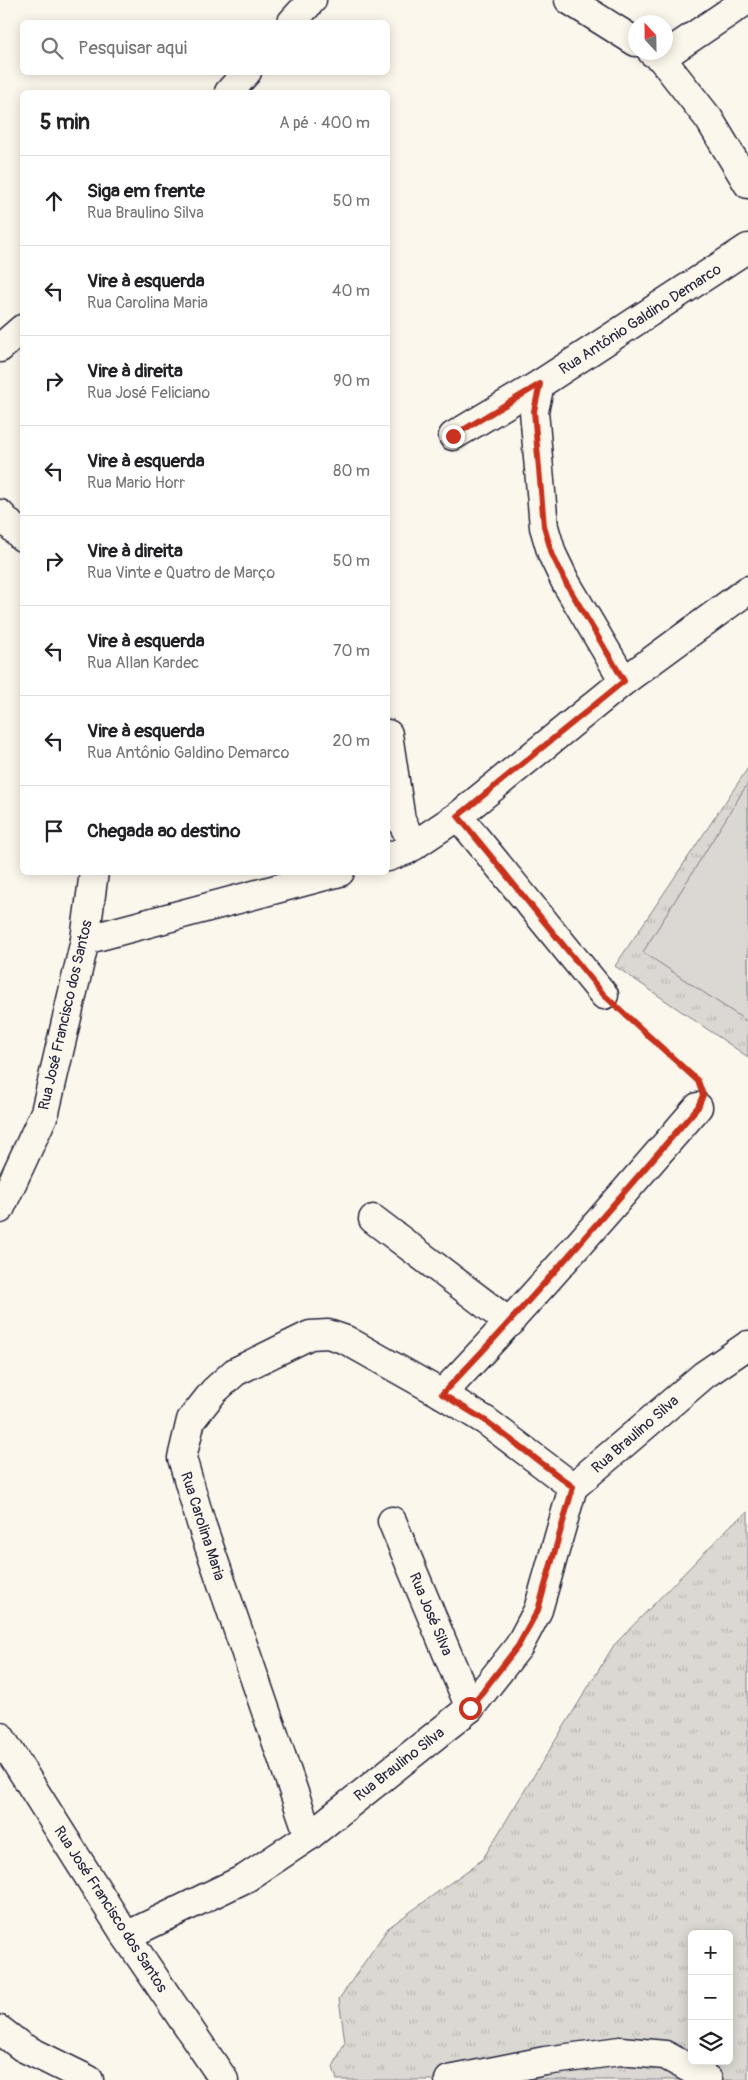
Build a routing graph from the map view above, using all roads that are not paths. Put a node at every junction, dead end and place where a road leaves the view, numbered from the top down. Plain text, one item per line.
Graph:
1 (312, 0) edge
2 (569, 0) edge
3 (747, 0) edge
4 (294, 20) edge
5 (628, 37) edge
6 (673, 45) edge
7 (661, 60) edge
8 (244, 75) edge
9 (230, 90) edge
10 (748, 184) edge
11 (748, 248) edge
12 (20, 331) edge
13 (0, 348) edge
14 (540, 384) junction
15 (453, 436) dead end
16 (0, 514) edge
17 (20, 535) edge
18 (748, 590) edge
19 (624, 681) junction
20 (390, 747) edge
21 (458, 816) junction
22 (403, 851) edge
23 (94, 875) edge
24 (329, 875) edge
25 (85, 940) junction
26 (604, 995) road end
27 (698, 1107) road end
28 (0, 1209) edge
29 (373, 1219) dead end
30 (510, 1323) junction
31 (748, 1345) edge
32 (442, 1394) junction
33 (573, 1487) junction
34 (392, 1521) dead end
35 (470, 1708) junction
36 (0, 1736) edge
37 (309, 1836) junction
38 (126, 1936) junction
39 (0, 2030) edge
40 (702, 2076) edge
41 (89, 2080) edge
42 (224, 2080) edge
43 (448, 2080) edge

1 - 4 street
2 - 5 street
3 - 6 street
7 - 10 street
8 - 9 street
11 - 14 street, Rua Antônio Galdino Demarco
12 - 13 street
14 - 15 street, Rua Antônio Galdino Demarco
14 - 19 street
16 - 17 street
18 - 19 street
19 - 21 street
20 - 22 street
21 - 22 street
21 - 26 street
23 - 25 street, Rua José Francisco dos Santos
24 - 25 street
25 - 28 street, Rua José Francisco dos Santos
27 - 30 street
29 - 30 street
30 - 32 street
31 - 33 street, Rua Braulino Silva
32 - 33 street, Rua Carolina Maria
32 - 37 street, Rua Carolina Maria
33 - 35 street, Rua Braulino Silva
34 - 35 street, Rua José Silva
35 - 37 street, Rua Braulino Silva
36 - 38 street, Rua José Francisco dos Santos
37 - 38 street, Rua Braulino Silva
38 - 42 street, Rua José Francisco dos Santos
39 - 41 street
40 - 43 street

